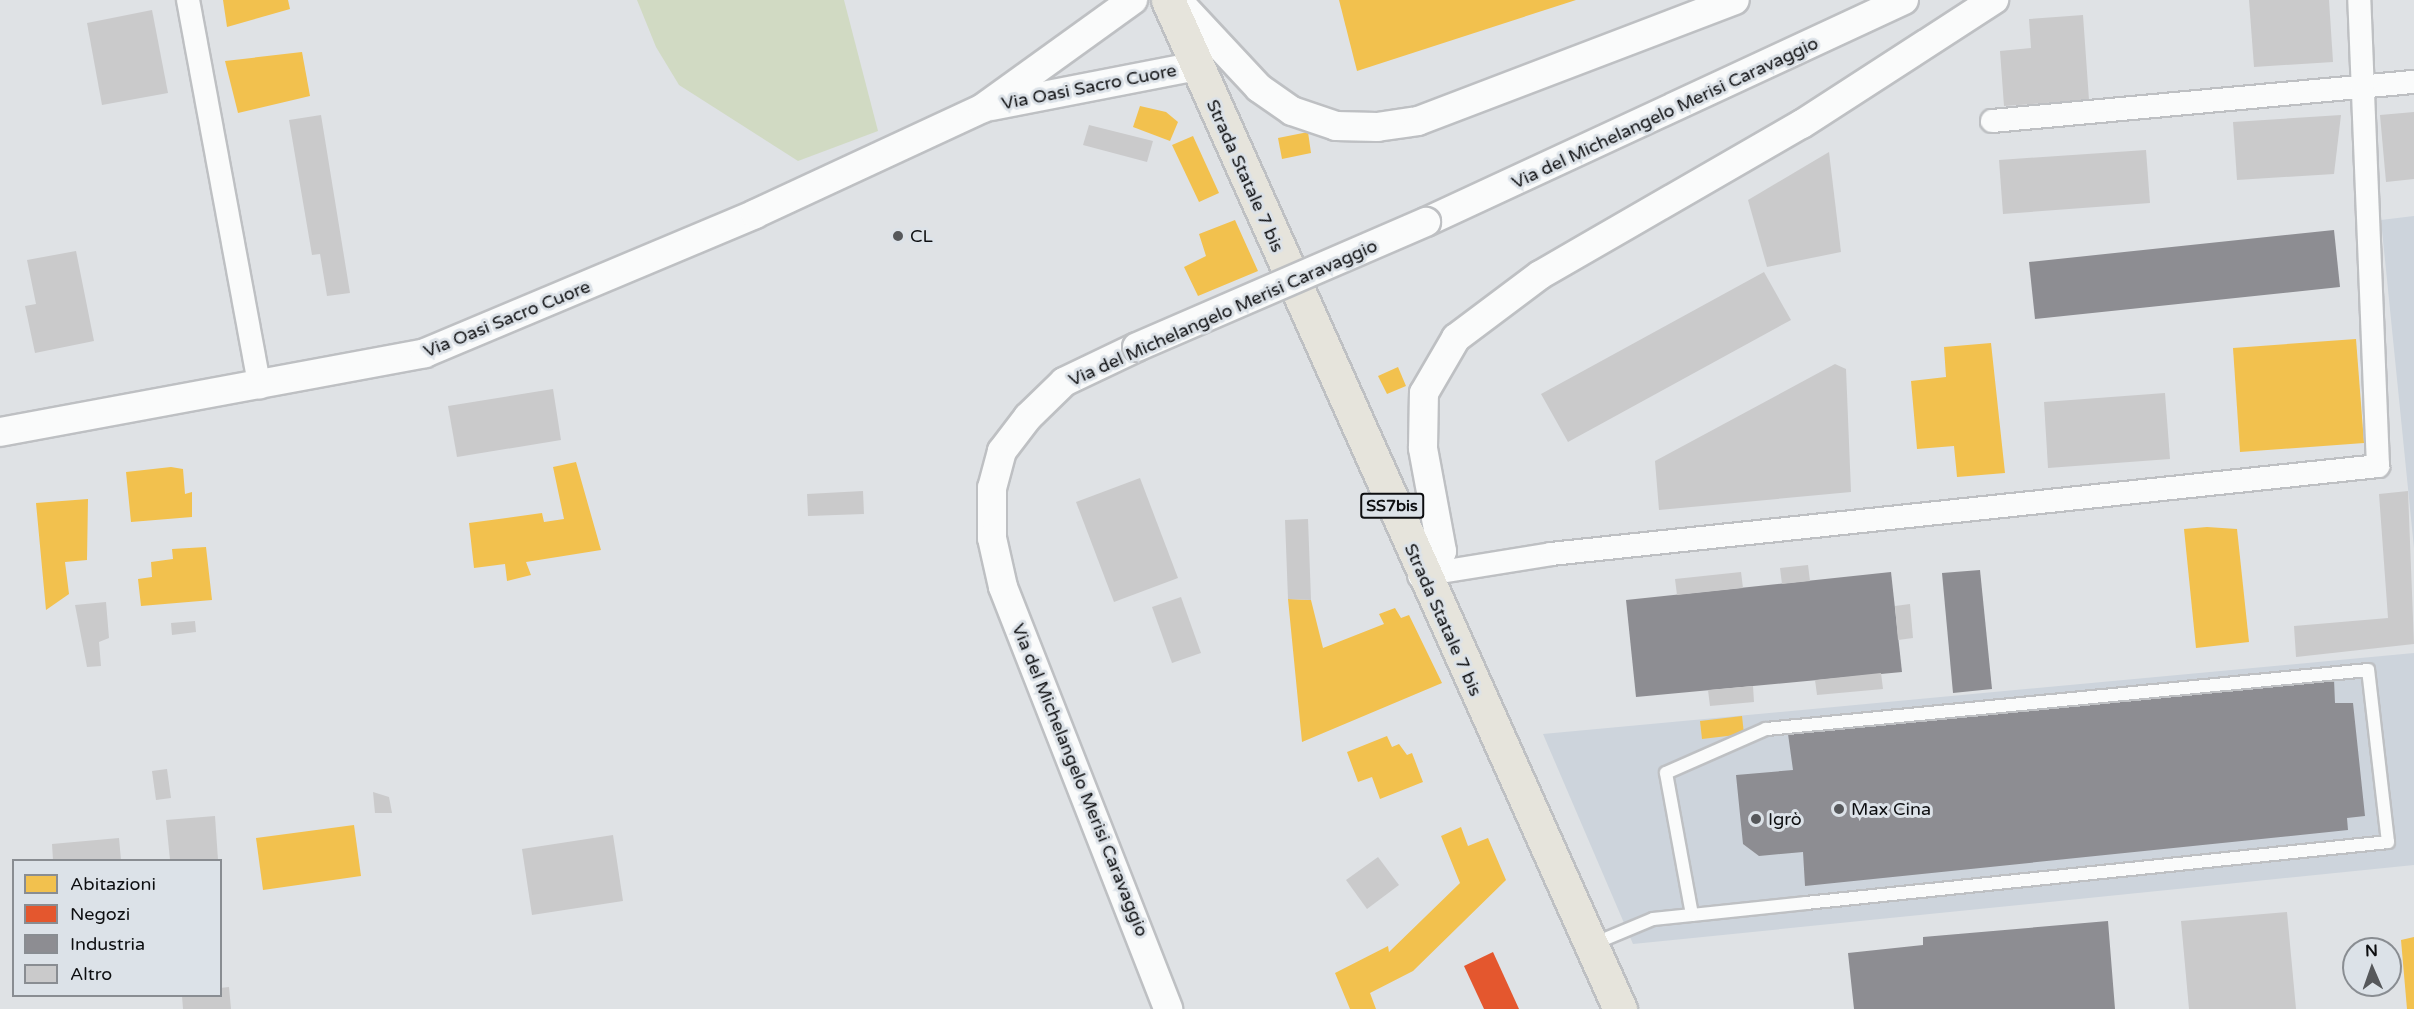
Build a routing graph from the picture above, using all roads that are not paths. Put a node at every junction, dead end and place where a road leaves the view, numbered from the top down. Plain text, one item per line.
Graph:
1 (188, 0) edge
2 (1133, 0) edge
3 (1168, 0) edge
4 (1177, 0) edge
5 (1735, 0) edge
6 (1904, 0) edge
7 (1994, 0) edge
8 (2359, 0) edge
9 (1196, 66) junction
10 (2414, 82) edge
11 (2365, 87) junction
12 (983, 108) junction
13 (1992, 121) dead end
14 (260, 387) junction
15 (0, 432) edge
16 (1422, 575) junction
17 (1692, 915) junction
18 (1591, 945) junction
19 (1168, 1009) edge
20 (1620, 1009) edge

1 - 14 street
2 - 12 street, Via Oasi Sacro Cuore
3 - 9 main road, SS7bis
4 - 5 street
6 - 19 street, Via del Michelangelo Merisi Caravaggio, bridge
7 - 16 street
8 - 11 street
9 - 12 street, Via Oasi Sacro Cuore
9 - 16 main road, Strada Statale 7 bis / SS7bis
10 - 11 street
11 - 13 street
11 - 16 street
12 - 14 street, Via Oasi Sacro Cuore
14 - 15 street, Via Oasi Sacro Cuore
16 - 18 main road, Strada Statale 7 bis / SS7bis
17 - 17 lane
17 - 18 lane
18 - 20 main road, Strada Statale 7 bis / SS7bis

